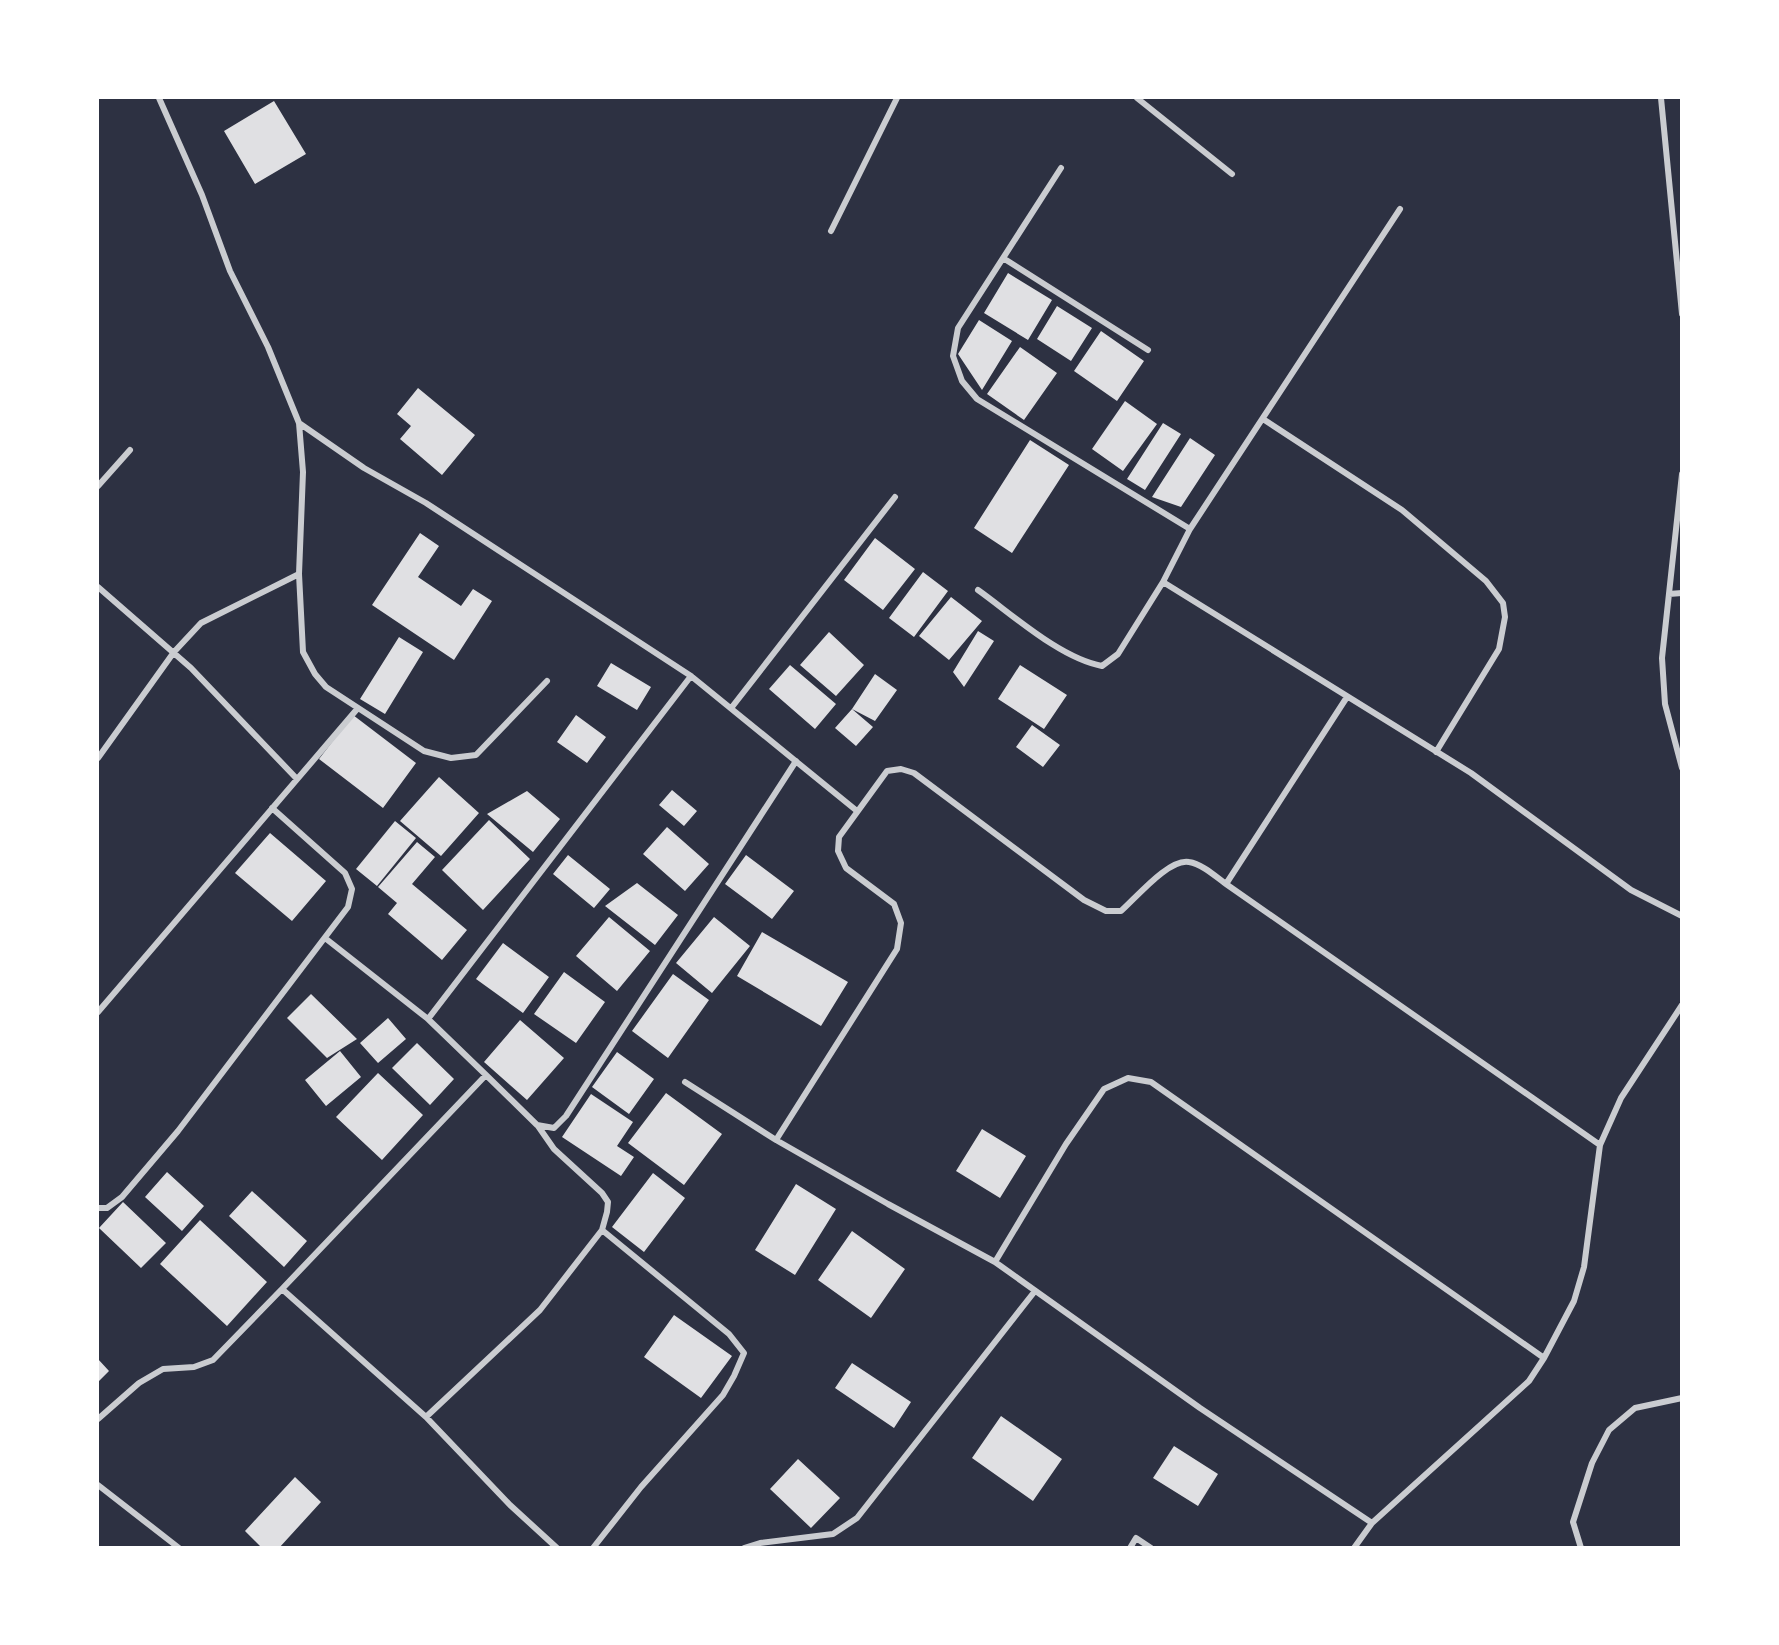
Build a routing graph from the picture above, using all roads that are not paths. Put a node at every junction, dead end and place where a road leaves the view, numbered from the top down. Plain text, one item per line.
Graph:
1 (159, 98) edge
2 (897, 98) edge
3 (1137, 98) edge
4 (1661, 98) edge
5 (1061, 168) dead end
6 (1232, 174) dead end
7 (1400, 208) dead end
8 (831, 231) dead end
9 (1003, 258) junction
10 (1682, 314) edge
11 (1148, 350) dead end
12 (1263, 419) junction
13 (299, 423) junction
14 (130, 450) dead end
15 (1682, 474) edge
16 (98, 486) edge
17 (895, 497) dead end
18 (1190, 529) junction
19 (299, 574) junction
20 (1162, 582) junction
21 (98, 587) edge
22 (978, 590) dead end
23 (1682, 593) edge
24 (1669, 594) junction
25 (174, 652) junction
26 (692, 676) junction
27 (547, 681) dead end
28 (1347, 696) junction
29 (732, 707) junction
30 (358, 708) junction
31 (1436, 752) junction
32 (98, 758) edge
33 (796, 761) junction
34 (1682, 768) edge
35 (297, 779) junction
36 (272, 808) junction
37 (857, 811) junction
38 (1226, 884) junction
39 (1682, 916) edge
40 (325, 938) junction
41 (1682, 1005) edge
42 (98, 1012) edge
43 (428, 1019) junction
44 (486, 1075) junction
45 (685, 1082) dead end
46 (537, 1125) junction
47 (776, 1140) junction
48 (1600, 1145) junction
49 (98, 1208) edge
50 (602, 1230) junction
51 (995, 1262) junction
52 (282, 1289) junction
53 (1035, 1291) junction
54 (1544, 1358) junction
55 (1682, 1398) edge
56 (426, 1417) junction
57 (98, 1419) edge
58 (98, 1485) edge
59 (1371, 1523) junction
60 (179, 1548) edge
61 (557, 1548) edge
62 (593, 1548) edge
63 (744, 1548) edge
64 (1130, 1548) edge
65 (1151, 1548) edge
66 (1354, 1548) edge
67 (1581, 1548) edge

1 - 13 street
2 - 8 street
3 - 6 street
4 - 10 street
5 - 9 street
7 - 12 street
9 - 11 street
9 - 18 street
12 - 18 street
12 - 31 street
13 - 19 street
13 - 26 street
14 - 16 street
15 - 24 street
17 - 29 street
18 - 20 street
19 - 25 street
19 - 30 street
20 - 22 street
20 - 28 street
21 - 25 street
23 - 24 street
24 - 34 street
25 - 32 street
25 - 35 street
26 - 29 street
26 - 43 street
27 - 30 street
28 - 31 street
28 - 38 street
29 - 33 street
30 - 35 street
31 - 39 street
33 - 37 street
33 - 46 street
35 - 36 street
36 - 40 street
36 - 42 street
37 - 38 street
37 - 47 street
38 - 48 street
40 - 43 street
40 - 49 street
41 - 48 street
43 - 44 street
44 - 46 street
44 - 52 street
45 - 47 street
46 - 50 street
47 - 51 street
48 - 54 street
50 - 56 street
50 - 62 street
51 - 53 street
51 - 54 street
52 - 56 street
52 - 57 street
53 - 59 street
53 - 63 street
54 - 59 street
55 - 67 street
56 - 61 street
58 - 60 street
59 - 66 street
64 - 65 street

